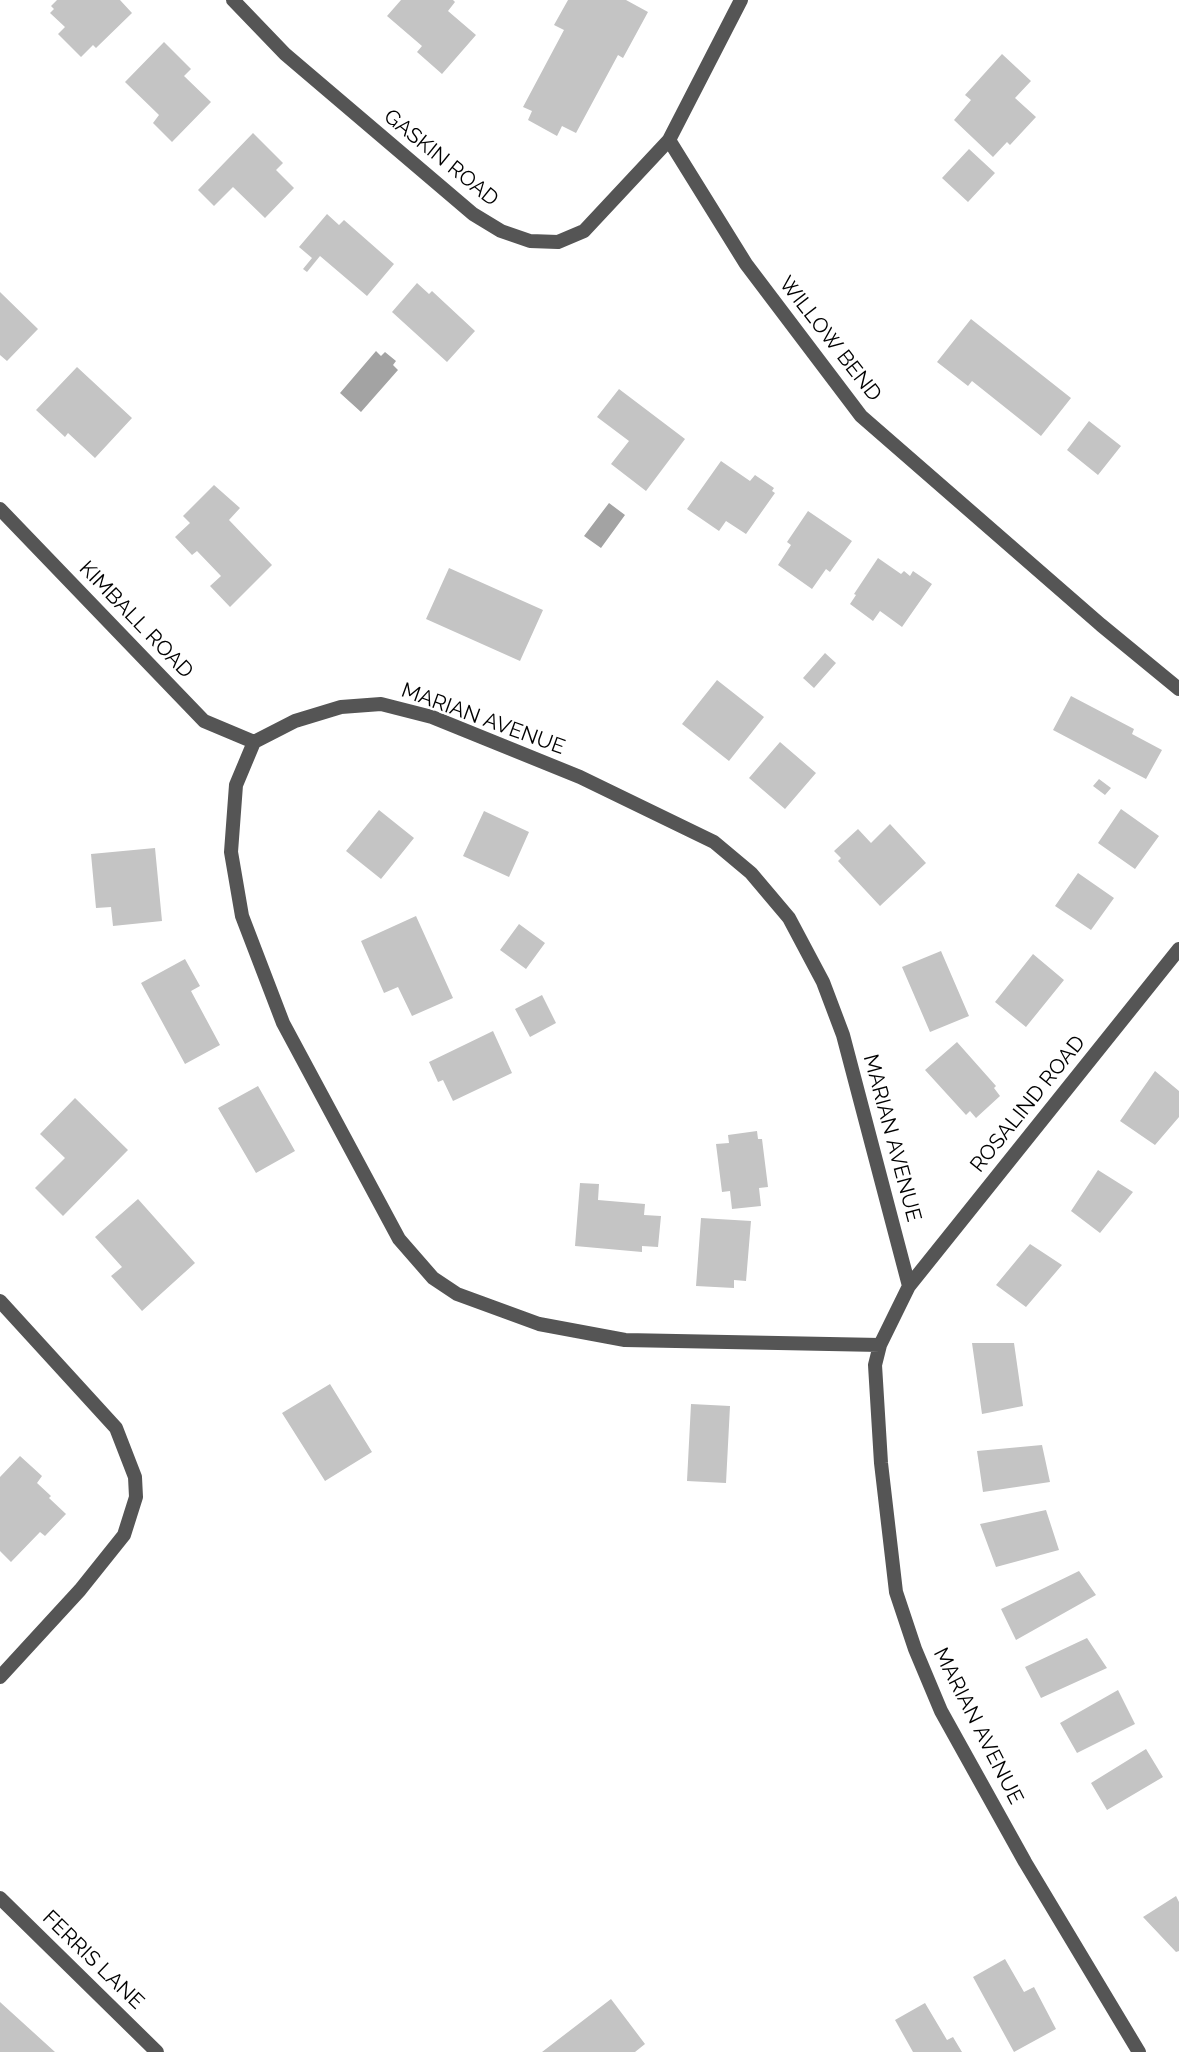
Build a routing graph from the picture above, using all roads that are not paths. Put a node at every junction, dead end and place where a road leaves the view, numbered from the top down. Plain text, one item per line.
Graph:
1 (233, 0) edge
2 (741, 0) edge
3 (669, 140) junction
4 (0, 509) edge
5 (1179, 690) edge
6 (254, 742) junction
7 (1179, 949) edge
8 (909, 1286) junction
9 (0, 1301) edge
10 (880, 1345) junction
11 (0, 1677) edge
12 (0, 1898) edge
13 (158, 2052) edge
14 (1139, 2052) edge

1 - 3 street, GASKIN ROAD
2 - 3 street
3 - 5 street, WILLOW BEND
4 - 6 street, KIMBALL ROAD
6 - 8 street, MARIAN AVENUE
6 - 10 street
7 - 8 street, ROSALIND ROAD
8 - 10 street, MARIAN AVENUE
9 - 11 street
10 - 14 street, MARIAN AVENUE
12 - 13 street, FERRIS LANE

